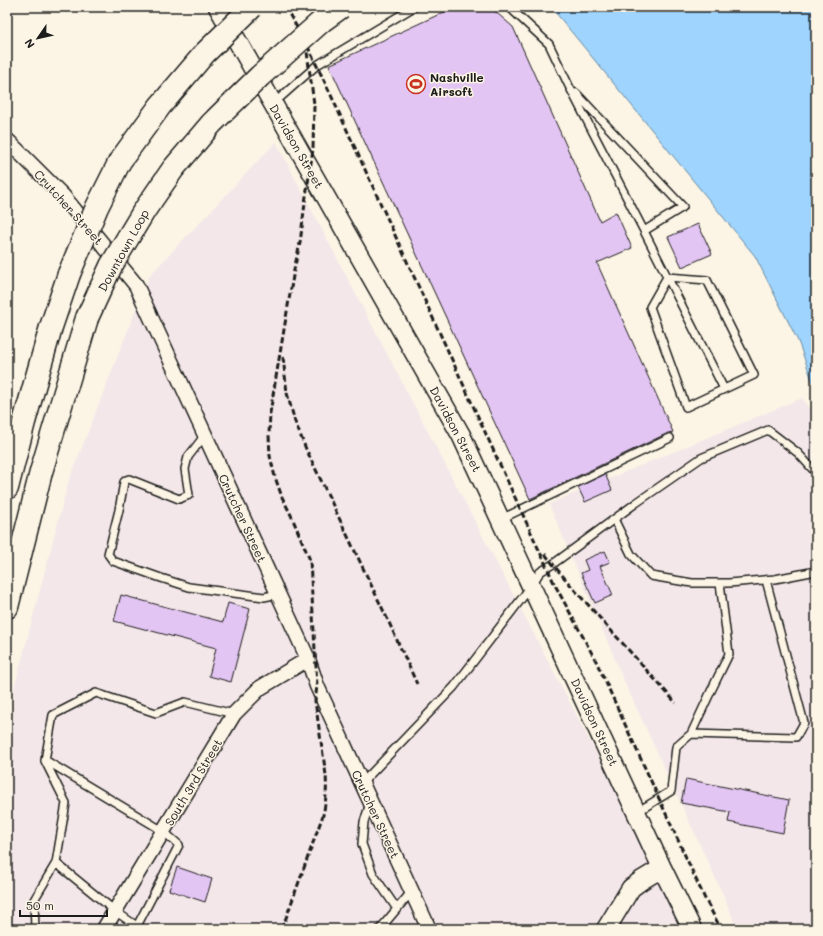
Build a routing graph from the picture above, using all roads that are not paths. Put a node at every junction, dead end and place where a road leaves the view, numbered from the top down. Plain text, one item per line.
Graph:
1 (218, 7) edge
2 (252, 7) edge
3 (341, 7) edge
4 (414, 7) edge
5 (509, 7) edge
6 (569, 86) junction
7 (273, 104) junction
8 (7, 140) edge
9 (644, 230) junction
10 (667, 277) junction
11 (724, 389) junction
12 (205, 435) junction
13 (670, 438) dead end
14 (816, 472) edge
15 (8, 483) edge
16 (500, 519) junction
17 (614, 519) junction
18 (816, 571) edge
19 (766, 580) junction
20 (720, 583) junction
21 (532, 585) junction
22 (278, 594) junction
23 (7, 607) edge
24 (308, 659) junction
25 (234, 714) junction
26 (691, 734) junction
27 (44, 760) junction
28 (362, 783) junction
29 (371, 801) junction
30 (637, 812) junction
31 (163, 831) junction
32 (56, 863) junction
33 (662, 868) junction
34 (412, 890) junction
35 (397, 909) junction
36 (115, 911) junction
37 (139, 928) edge
38 (35, 929) edge
39 (104, 929) edge
40 (380, 929) edge
41 (430, 929) edge
42 (606, 929) edge
43 (692, 929) edge

1 - 7 street, Davidson Street
2 - 15 highway, bridge
3 - 23 highway, Downtown Loop, bridge
4 - 7 lane
5 - 6 lane
6 - 9 lane
6 - 9 lane
7 - 16 street, Davidson Street
8 - 12 street, Crutcher Street
9 - 10 lane
10 - 11 lane
10 - 11 lane
10 - 11 lane
12 - 22 street, Crutcher Street
12 - 22 lane
13 - 16 lane
14 - 17 lane
16 - 21 street, Davidson Street
17 - 20 lane
17 - 21 lane
18 - 19 lane
19 - 20 lane
19 - 26 lane
20 - 26 lane
21 - 28 lane
21 - 30 street, Davidson Street
22 - 24 street, Crutcher Street
24 - 25 street, South 3rd Street
24 - 28 street, Crutcher Street
25 - 27 lane
25 - 31 street, South 3rd Street
26 - 30 lane
27 - 31 lane
27 - 32 lane
28 - 29 street, Crutcher Street
29 - 34 street, Crutcher Street
29 - 35 lane
30 - 33 street, Davidson Street
31 - 36 street, South 3rd Street
31 - 37 lane
32 - 36 lane
32 - 38 lane
33 - 42 street
33 - 43 street, Davidson Street
34 - 35 lane
34 - 41 street, Crutcher Street
35 - 40 lane
36 - 37 lane
36 - 39 street, South 3rd Street

